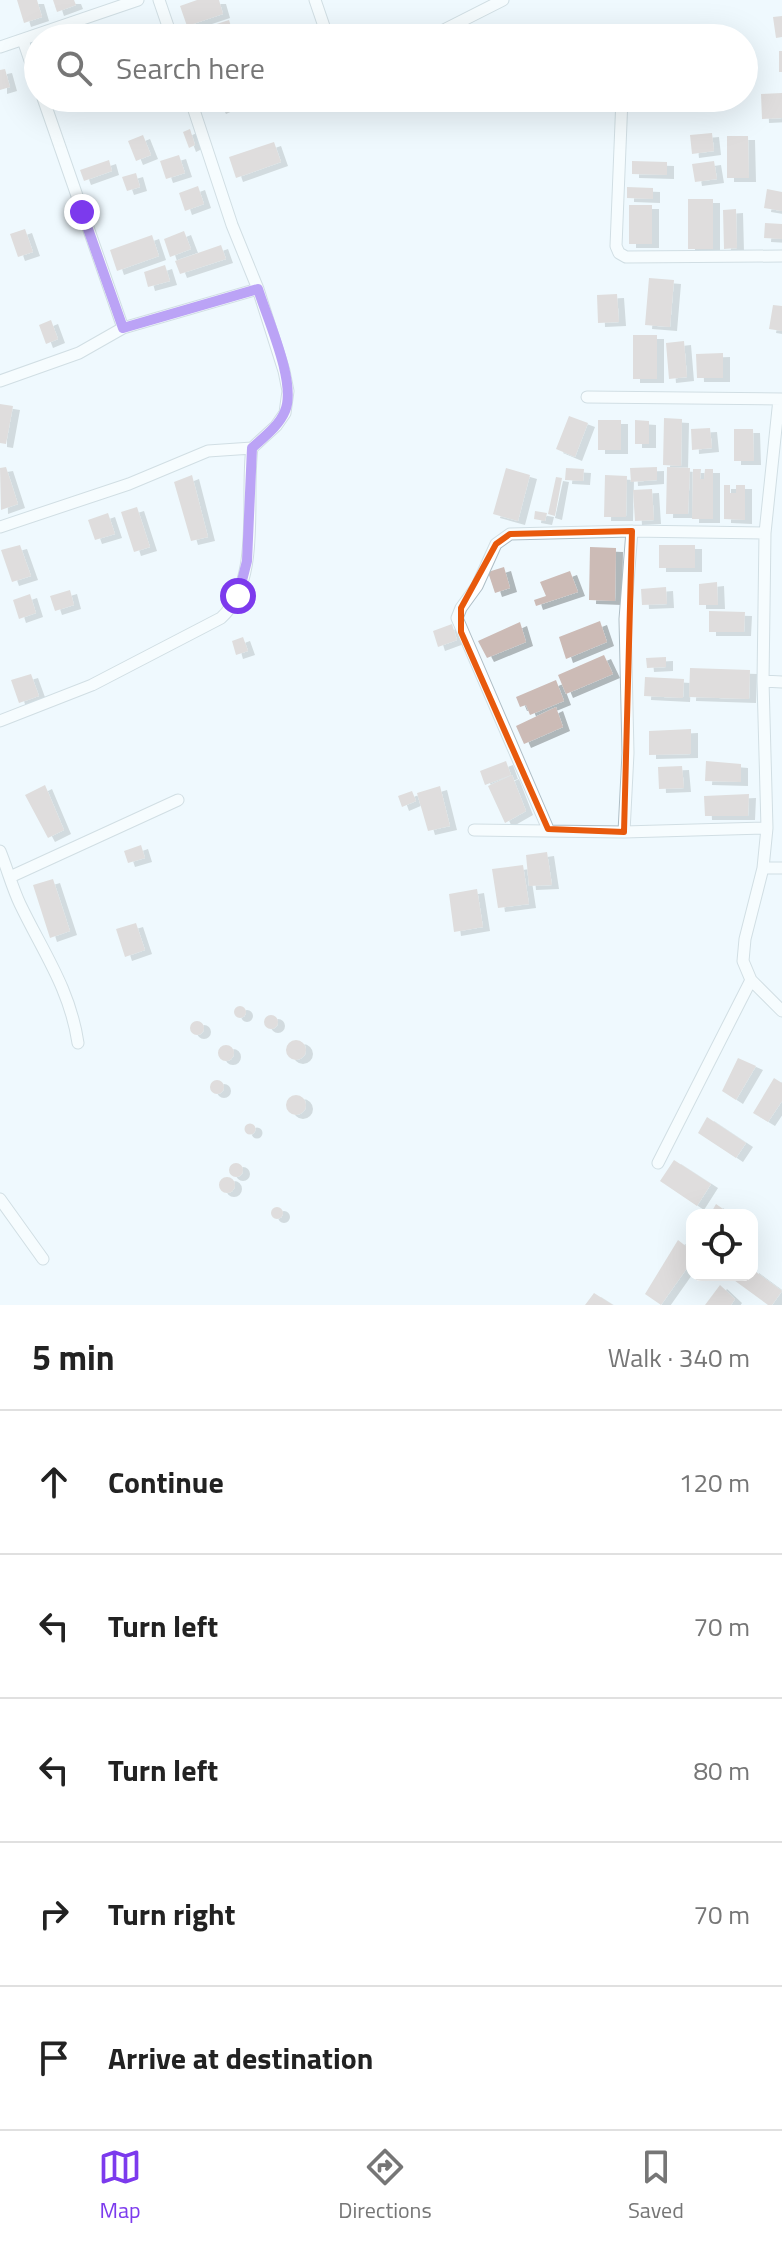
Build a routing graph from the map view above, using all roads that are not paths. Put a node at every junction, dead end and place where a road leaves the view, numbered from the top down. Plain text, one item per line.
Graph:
1 (138, 0) edge
2 (159, 0) edge
3 (315, 0) edge
4 (503, 0) edge
5 (69, 24) edge
6 (167, 24) edge
7 (323, 24) edge
8 (456, 24) edge
9 (23, 40) joint
10 (24, 43) edge
11 (0, 47) edge
12 (48, 112) edge
13 (195, 112) edge
14 (621, 112) edge
15 (782, 256) edge
16 (258, 289) junction
17 (123, 328) junction
18 (0, 381) edge
19 (587, 397) dead end
20 (781, 399) edge
21 (252, 448) junction
22 (0, 527) edge
23 (632, 531) junction
24 (765, 533) junction
25 (763, 681) junction
26 (782, 682) edge
27 (0, 721) edge
28 (178, 800) dead end
29 (767, 828) junction
30 (548, 829) junction
31 (474, 830) dead end
32 (624, 832) junction
33 (0, 851) edge
34 (763, 868) junction
35 (782, 868) edge
36 (10, 877) junction
37 (751, 980) junction
38 (782, 1011) edge
39 (78, 1043) dead end
40 (658, 1163) dead end
41 (0, 1199) edge
42 (43, 1259) dead end

1 - 5 street
2 - 6 street
3 - 7 street
4 - 8 street
9 - 10 street
9 - 11 street
12 - 17 street
13 - 16 street
14 - 15 street
16 - 17 street
16 - 21 street
17 - 18 street
19 - 20 street
20 - 24 street
21 - 22 street
21 - 27 street
23 - 24 street
23 - 30 street
23 - 32 street
24 - 25 street
25 - 26 street
25 - 29 street
28 - 36 street
29 - 32 street
29 - 34 street
30 - 31 street
30 - 32 street
33 - 36 street
34 - 35 street
34 - 37 street
36 - 39 street
37 - 38 street
37 - 40 street
41 - 42 street

